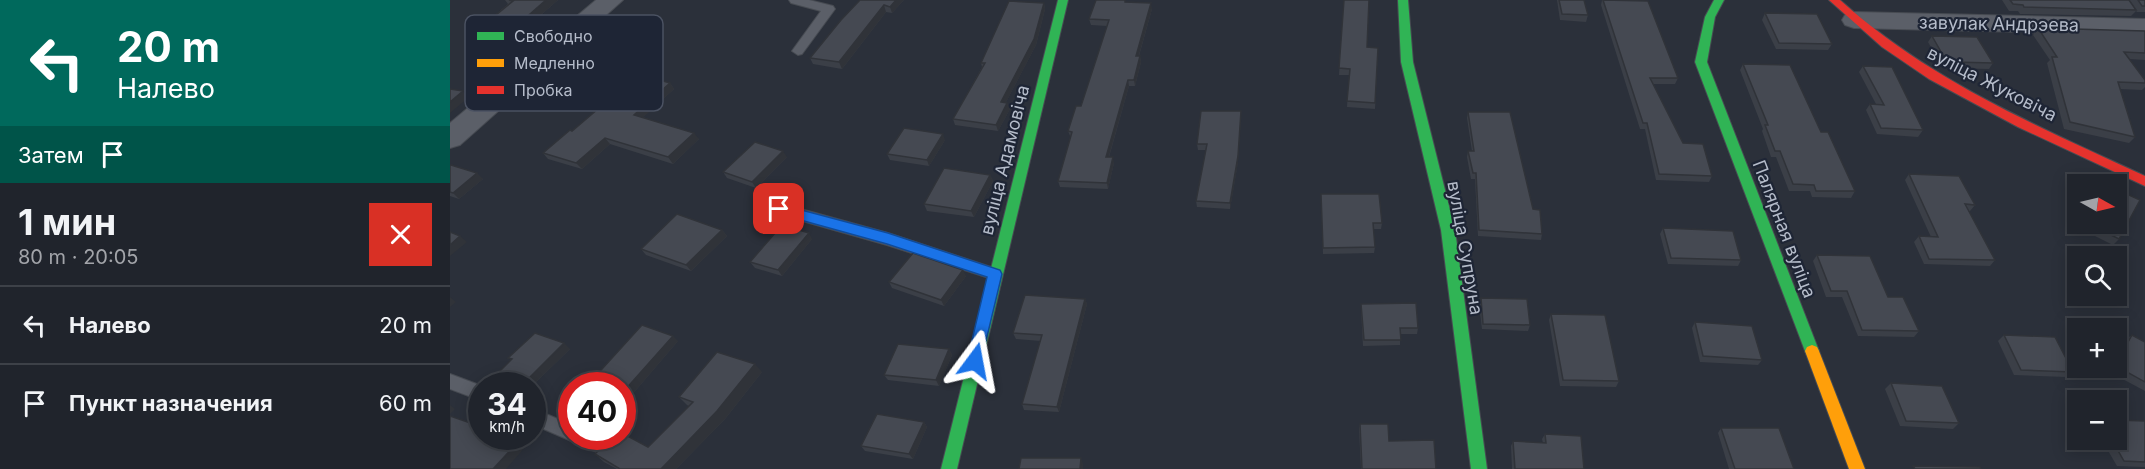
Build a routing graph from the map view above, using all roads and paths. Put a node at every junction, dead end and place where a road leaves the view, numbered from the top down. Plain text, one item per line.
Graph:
1 (611, 0) edge
2 (795, 0) edge
3 (1064, 0) edge
4 (1403, 0) edge
5 (1719, 0) edge
6 (1834, 0) edge
7 (594, 15) edge
8 (1854, 20) junction
9 (2145, 27) edge
10 (798, 51) dead end
11 (482, 111) edge
12 (450, 138) edge
13 (2145, 181) edge
14 (779, 209) dead end
15 (995, 274) junction
16 (450, 381) edge
17 (468, 388) edge
18 (949, 469) edge
19 (1479, 469) edge
20 (1857, 469) edge

1 - 7 street
2 - 10 lane
3 - 15 street, вуліца Адамовіча
4 - 19 street, вуліца Супруна
5 - 20 street, Палярная вуліца
6 - 8 street, вуліца Жуковіча
8 - 9 street, завулак Андрэева
8 - 13 street, вуліца Жуковіча
11 - 12 street
14 - 15 lane
15 - 18 street, вуліца Адамовіча
16 - 17 lane

